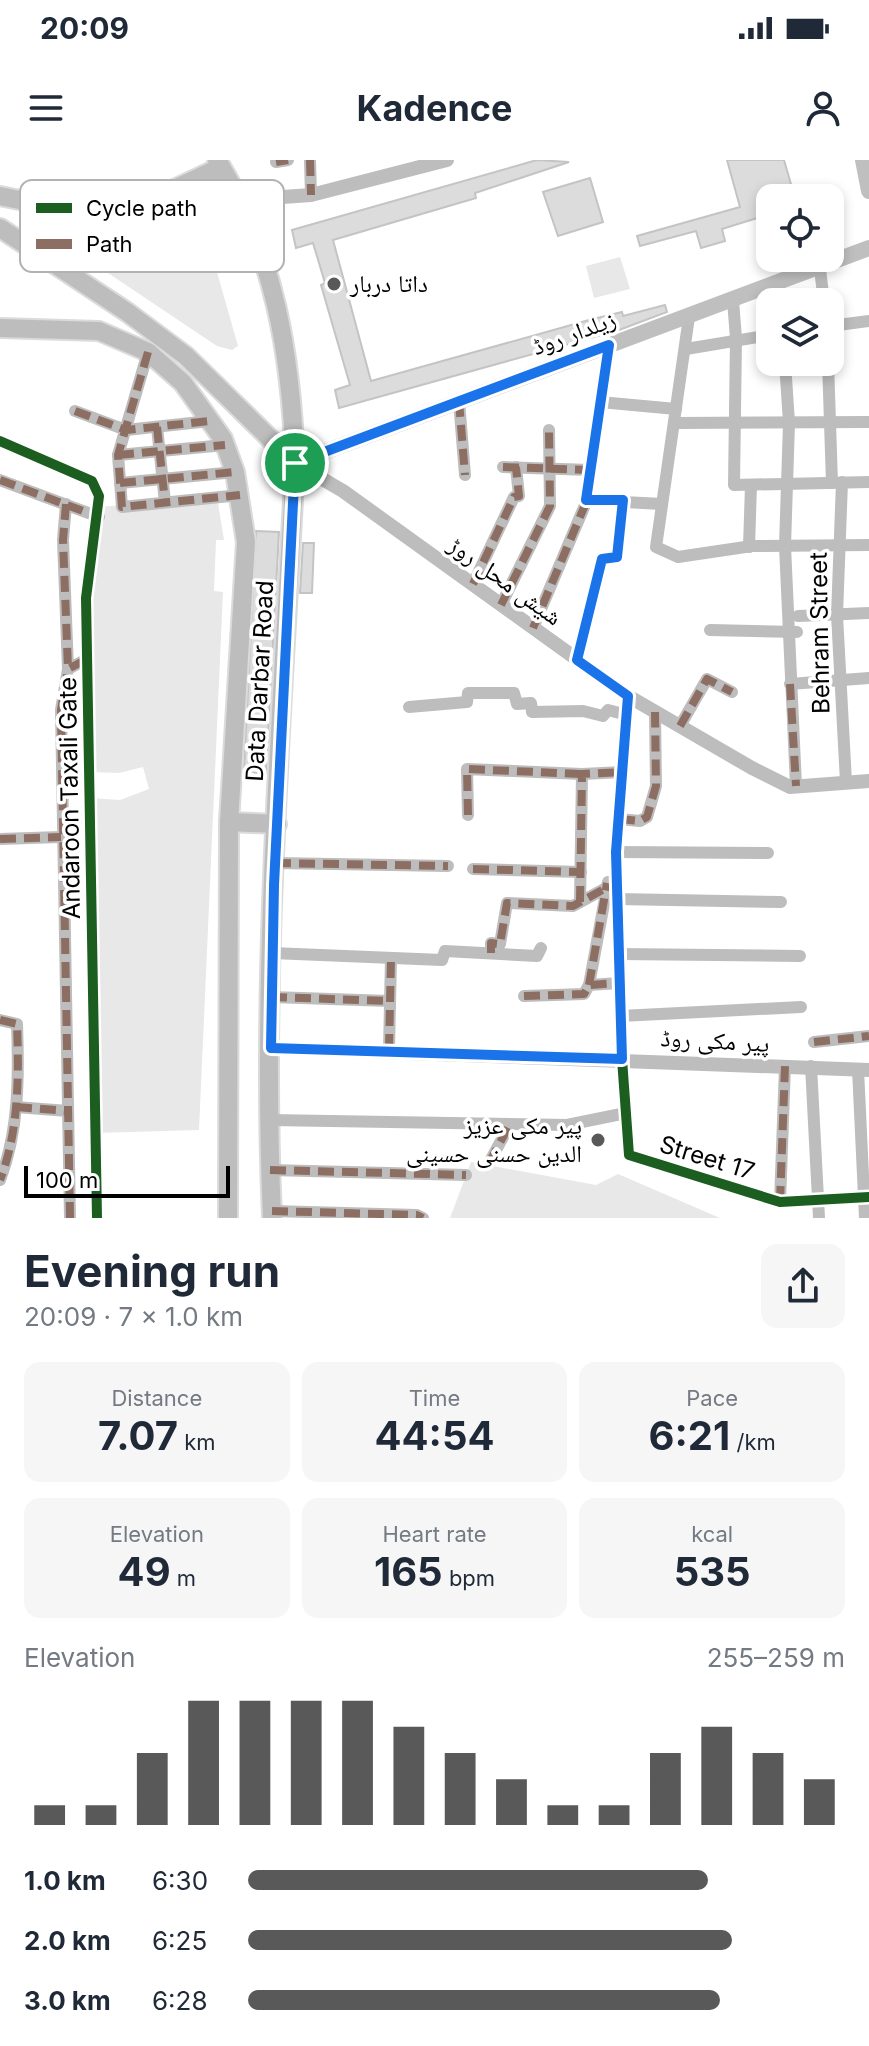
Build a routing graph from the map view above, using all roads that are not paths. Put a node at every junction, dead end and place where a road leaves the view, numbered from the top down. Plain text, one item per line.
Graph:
1 (310, 160) edge
2 (446, 160) edge
3 (863, 160) edge
4 (219, 163) edge
5 (187, 180) edge
6 (869, 191) edge
7 (311, 195) junction
8 (0, 196) edge
9 (284, 197) edge
10 (20, 200) edge
11 (0, 228) edge
12 (20, 241) edge
13 (869, 248) edge
14 (844, 259) edge
15 (67, 272) edge
16 (268, 272) edge
17 (812, 272) edge
18 (733, 301) junction
19 (689, 317) junction
20 (869, 321) edge
21 (844, 324) edge
22 (0, 328) edge
23 (756, 336) edge
24 (736, 338) junction
25 (609, 345) junction
26 (686, 349) junction
27 (148, 352) junction
28 (786, 376) edge
29 (828, 376) edge
30 (459, 401) junction
31 (600, 402) junction
32 (676, 409) junction
33 (75, 411) dead end
34 (210, 421) junction
35 (829, 422) junction
36 (869, 422) edge
37 (674, 423) junction
38 (789, 423) junction
39 (734, 424) junction
40 (157, 427) junction
41 (126, 430) junction
42 (549, 430) dead end
43 (0, 441) edge
44 (225, 445) junction
45 (160, 451) junction
46 (118, 455) junction
47 (295, 463) junction
48 (549, 468) junction
49 (591, 470) junction
50 (235, 472) junction
51 (465, 475) dead end
52 (163, 479) junction
53 (0, 480) edge
54 (837, 482) junction
55 (869, 482) edge
56 (120, 483) junction
57 (751, 485) junction
58 (789, 485) junction
59 (240, 495) junction
60 (586, 500) junction
61 (623, 500) junction
62 (165, 502) junction
63 (66, 504) junction
64 (662, 504) junction
65 (99, 517) junction
66 (869, 545) edge
67 (785, 546) junction
68 (840, 546) junction
69 (749, 547) junction
70 (473, 584) junction
71 (501, 605) junction
72 (869, 613) edge
73 (837, 615) junction
74 (798, 616) dead end
75 (533, 628) junction
76 (710, 630) dead end
77 (793, 632) junction
78 (87, 659) junction
79 (577, 660) junction
80 (68, 669) junction
81 (869, 678) edge
82 (843, 680) junction
83 (790, 684) junction
84 (732, 692) dead end
85 (628, 696) junction
86 (409, 707) dead end
87 (655, 712) junction
88 (627, 715) junction
89 (680, 726) junction
90 (623, 772) junction
91 (582, 774) junction
92 (869, 781) edge
93 (846, 782) junction
94 (796, 786) junction
95 (468, 815) dead end
96 (619, 819) junction
97 (229, 822) junction
98 (277, 824) junction
99 (61, 837) junction
100 (0, 839) edge
101 (616, 852) junction
102 (768, 853) dead end
103 (275, 863) junction
104 (448, 866) dead end
105 (473, 869) dead end
106 (581, 872) junction
107 (613, 888) junction
108 (580, 902) junction
109 (781, 902) dead end
110 (541, 948) dead end
111 (272, 953) junction
112 (491, 953) junction
113 (618, 954) junction
114 (800, 956) dead end
115 (391, 958) junction
116 (619, 983) junction
117 (589, 985) junction
118 (524, 996) dead end
119 (271, 997) junction
120 (390, 1001) junction
121 (801, 1007) dead end
122 (620, 1016) junction
123 (0, 1020) edge
124 (869, 1036) edge
125 (814, 1042) dead end
126 (271, 1048) junction
127 (389, 1050) junction
128 (622, 1059) junction
129 (785, 1066) junction
130 (811, 1066) junction
131 (864, 1070) edge
132 (16, 1107) junction
133 (68, 1111) junction
134 (626, 1113) junction
135 (270, 1120) junction
136 (510, 1124) junction
137 (5, 1136) edge
138 (866, 1145) edge
139 (489, 1163) dead end
140 (270, 1170) junction
141 (466, 1175) dead end
142 (0, 1180) edge
143 (867, 1197) edge
144 (818, 1199) junction
145 (780, 1202) junction
146 (272, 1214) edge
147 (70, 1218) edge
148 (97, 1218) edge
149 (228, 1218) edge
150 (423, 1218) edge
151 (819, 1218) edge
152 (865, 1218) edge

1 - 7 street
2 - 7 street
3 - 6 main road
4 - 5 main road
7 - 9 street
8 - 10 main road
11 - 12 main road
13 - 14 main road, زیلدار روڈ
15 - 47 main road
16 - 47 main road, Data Darbar Road
17 - 18 main road, زیلدار روڈ
18 - 19 main road, زیلدار روڈ
18 - 24 street
19 - 25 main road, زیلدار روڈ
19 - 26 street
20 - 21 street
22 - 27 main road, Data Darbar Road
23 - 24 street
24 - 26 street
24 - 39 street
25 - 30 main road, زیلدار روڈ
25 - 31 street
26 - 32 street
27 - 34 main road, Data Darbar Road
27 - 41 street
28 - 38 street
29 - 35 street, Behram Street
30 - 47 main road, زیلدار روڈ
30 - 51 street
31 - 32 street
31 - 49 street
32 - 37 street
33 - 41 street
34 - 40 street
34 - 44 main road, Data Darbar Road
35 - 36 street
35 - 38 street
35 - 54 street, Behram Street
37 - 39 street
37 - 64 street
38 - 39 street
38 - 58 street
39 - 57 street
40 - 41 street
40 - 45 street
41 - 46 street
42 - 48 street
43 - 65 street, Andaroon Taxali Gate
44 - 45 street
44 - 50 main road, Data Darbar Road
45 - 46 street
45 - 52 street
46 - 56 street
47 - 70 street, شیش محل روڑ
47 - 98 main road, Data Darbar Road
48 - 49 street
48 - 70 street
48 - 71 street
49 - 60 street
50 - 52 street
50 - 59 main road, Data Darbar Road
52 - 56 street
52 - 62 street
53 - 63 street
54 - 55 street
54 - 58 street
54 - 68 street, Behram Street
56 - 62 street
57 - 58 street
57 - 69 street
58 - 67 street
59 - 62 street
59 - 97 main road, Data Darbar Road
60 - 61 street
60 - 75 street
61 - 64 street
61 - 79 street
63 - 65 street
63 - 80 street
64 - 69 street
65 - 78 street, Andaroon Taxali Gate
66 - 68 street
67 - 68 street
67 - 69 street
67 - 77 street
68 - 73 street, Behram Street
70 - 71 street, شیش محل روڑ
71 - 75 street, شیش محل روڑ
72 - 73 street
73 - 74 street
73 - 82 street, Behram Street
75 - 79 street, شیش محل روڑ
76 - 77 street
77 - 83 street
78 - 80 street
78 - 148 street, Andaroon Taxali Gate
79 - 85 street, شیش محل روڑ
80 - 99 street
81 - 82 street
82 - 83 street
82 - 93 street, Behram Street
83 - 94 street
84 - 89 street
85 - 87 street, شیش محل روڑ
85 - 88 street
86 - 88 street
87 - 89 street, شیش محل روڑ
87 - 96 street
88 - 90 street
89 - 94 street, شیش محل روڑ
90 - 91 street
90 - 96 street
91 - 95 street
91 - 106 street
92 - 93 street, شیش محل روڑ
93 - 94 street, شیش محل روڑ
96 - 101 street
97 - 98 main road
97 - 149 main road, Data Darbar Road
98 - 103 main road, Data Darbar Road
99 - 100 street
99 - 133 street
101 - 102 street
101 - 107 street
103 - 104 street
103 - 111 main road, Data Darbar Road
105 - 106 street
106 - 108 street
107 - 108 street
107 - 109 street
107 - 113 street
107 - 117 street
108 - 112 street
110 - 112 street
111 - 115 street
111 - 119 main road, Data Darbar Road
112 - 115 street
113 - 114 street
113 - 116 street
115 - 120 street
116 - 117 street
116 - 122 street
117 - 118 street
119 - 120 street
119 - 126 main road, Data Darbar Road
120 - 127 street
121 - 122 street
122 - 128 street
123 - 132 street
124 - 125 street
126 - 127 street, پیر مکی روڈ
126 - 135 main road, Data Darbar Road
127 - 128 street, پیر مکی روڈ
128 - 129 street, پیر مکی روڈ
128 - 134 street, Street 17
129 - 130 street, پیر مکی روڈ
129 - 145 street
130 - 131 street, پیر مکی روڈ
130 - 144 street
131 - 138 street
132 - 133 street
132 - 137 street
133 - 147 street
134 - 136 street
134 - 145 street, Street 17
135 - 136 street
135 - 140 main road, Data Darbar Road
136 - 139 street
137 - 142 street
138 - 143 street
140 - 141 street
140 - 146 main road, Data Darbar Road
143 - 144 street, Street 17
143 - 152 street
144 - 145 street, Street 17
144 - 151 street
146 - 150 street

